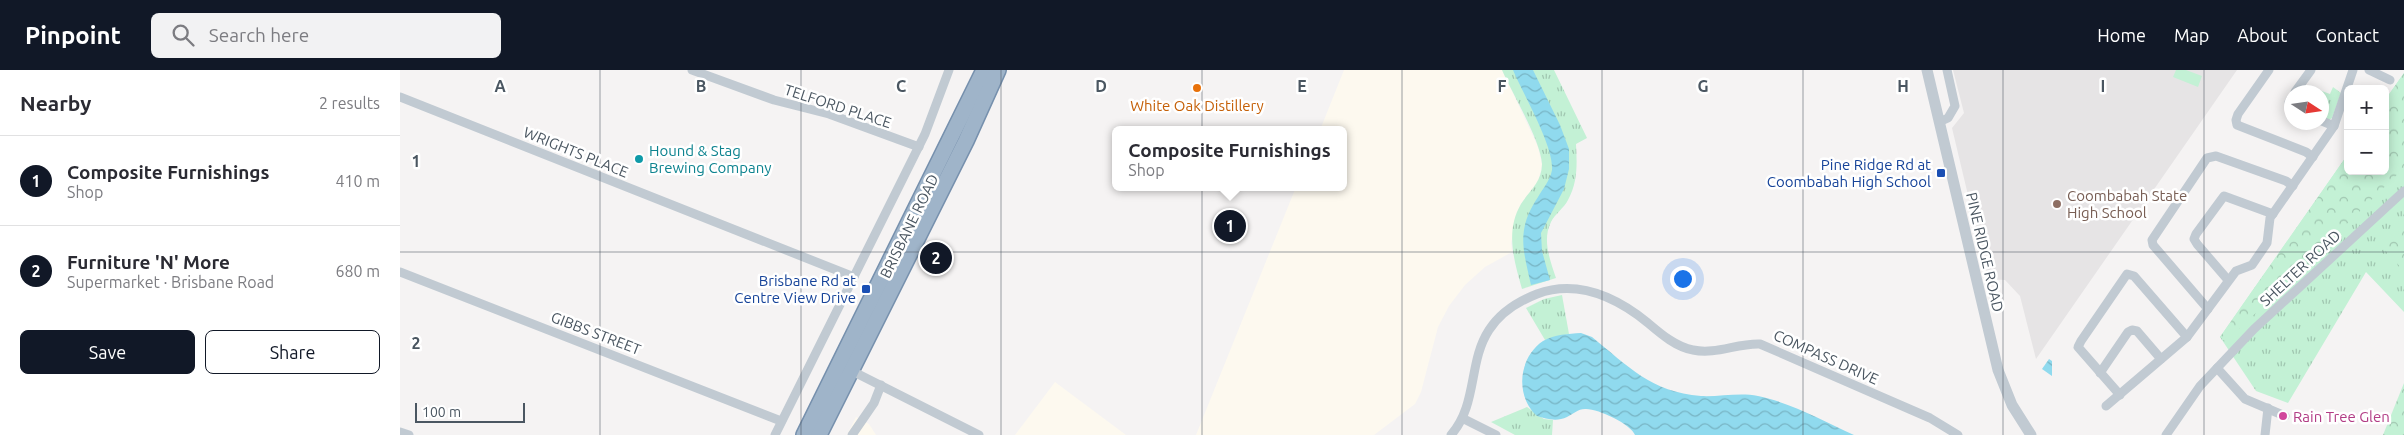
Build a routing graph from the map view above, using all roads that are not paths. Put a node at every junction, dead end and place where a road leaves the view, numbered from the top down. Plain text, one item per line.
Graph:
1 (692, 70) edge
2 (984, 70) edge
3 (998, 70) edge
4 (1927, 70) edge
5 (1947, 70) edge
6 (2269, 70) edge
7 (2310, 70) edge
8 (2353, 70) edge
9 (2369, 70) edge
10 (948, 71) edge
11 (2390, 80) dead end
12 (2300, 85) edge
13 (400, 97) edge
14 (1939, 122) junction
15 (2329, 124) edge
16 (2334, 126) junction
17 (919, 148) junction
18 (2313, 157) junction
19 (2293, 186) junction
20 (2404, 191) edge
21 (2273, 214) junction
22 (400, 272) edge
23 (854, 276) junction
24 (2228, 280) junction
25 (2208, 309) junction
26 (2187, 337) junction
27 (2161, 359) junction
28 (2217, 368) junction
29 (852, 371) junction
30 (2100, 373) junction
31 (881, 385) junction
32 (2120, 395) junction
33 (2106, 406) dead end
34 (2268, 408) junction
35 (2285, 416) dead end
36 (1464, 419) junction
37 (781, 421) junction
38 (400, 432) edge
39 (409, 435) edge
40 (775, 435) edge
41 (804, 435) edge
42 (820, 435) edge
43 (852, 435) edge
44 (979, 435) edge
45 (1451, 435) edge
46 (1496, 435) edge
47 (1958, 435) edge
48 (2031, 435) edge
49 (2166, 435) edge
50 (2265, 435) edge

1 - 17 street, TELFORD PLACE
2 - 41 highway, BRISBANE ROAD
3 - 29 highway, BRISBANE ROAD
4 - 14 street, PINE RIDGE ROAD
5 - 14 street
6 - 18 street
7 - 12 street
8 - 16 street
9 - 11 street
10 - 17 street, BRISBANE ROAD
13 - 23 street, WRIGHTS PLACE
14 - 48 street, PINE RIDGE ROAD
15 - 16 street
16 - 18 street
17 - 23 street, BRISBANE ROAD
18 - 19 street
19 - 21 street
19 - 25 street
20 - 28 street, SHELTER ROAD
21 - 24 street
21 - 24 street
22 - 37 street, GIBBS STREET
23 - 37 street, BRISBANE ROAD
24 - 25 street
25 - 26 street
26 - 27 street
26 - 30 street
27 - 30 street
27 - 32 street
28 - 34 street
28 - 49 street
29 - 31 street
29 - 42 highway, BRISBANE ROAD
30 - 32 street
31 - 43 street
31 - 44 street
32 - 33 street
34 - 35 street
34 - 50 street
36 - 45 street, COMPASS DRIVE
36 - 46 street
36 - 47 street, COMPASS DRIVE
37 - 40 street, BRISBANE ROAD
38 - 39 street

